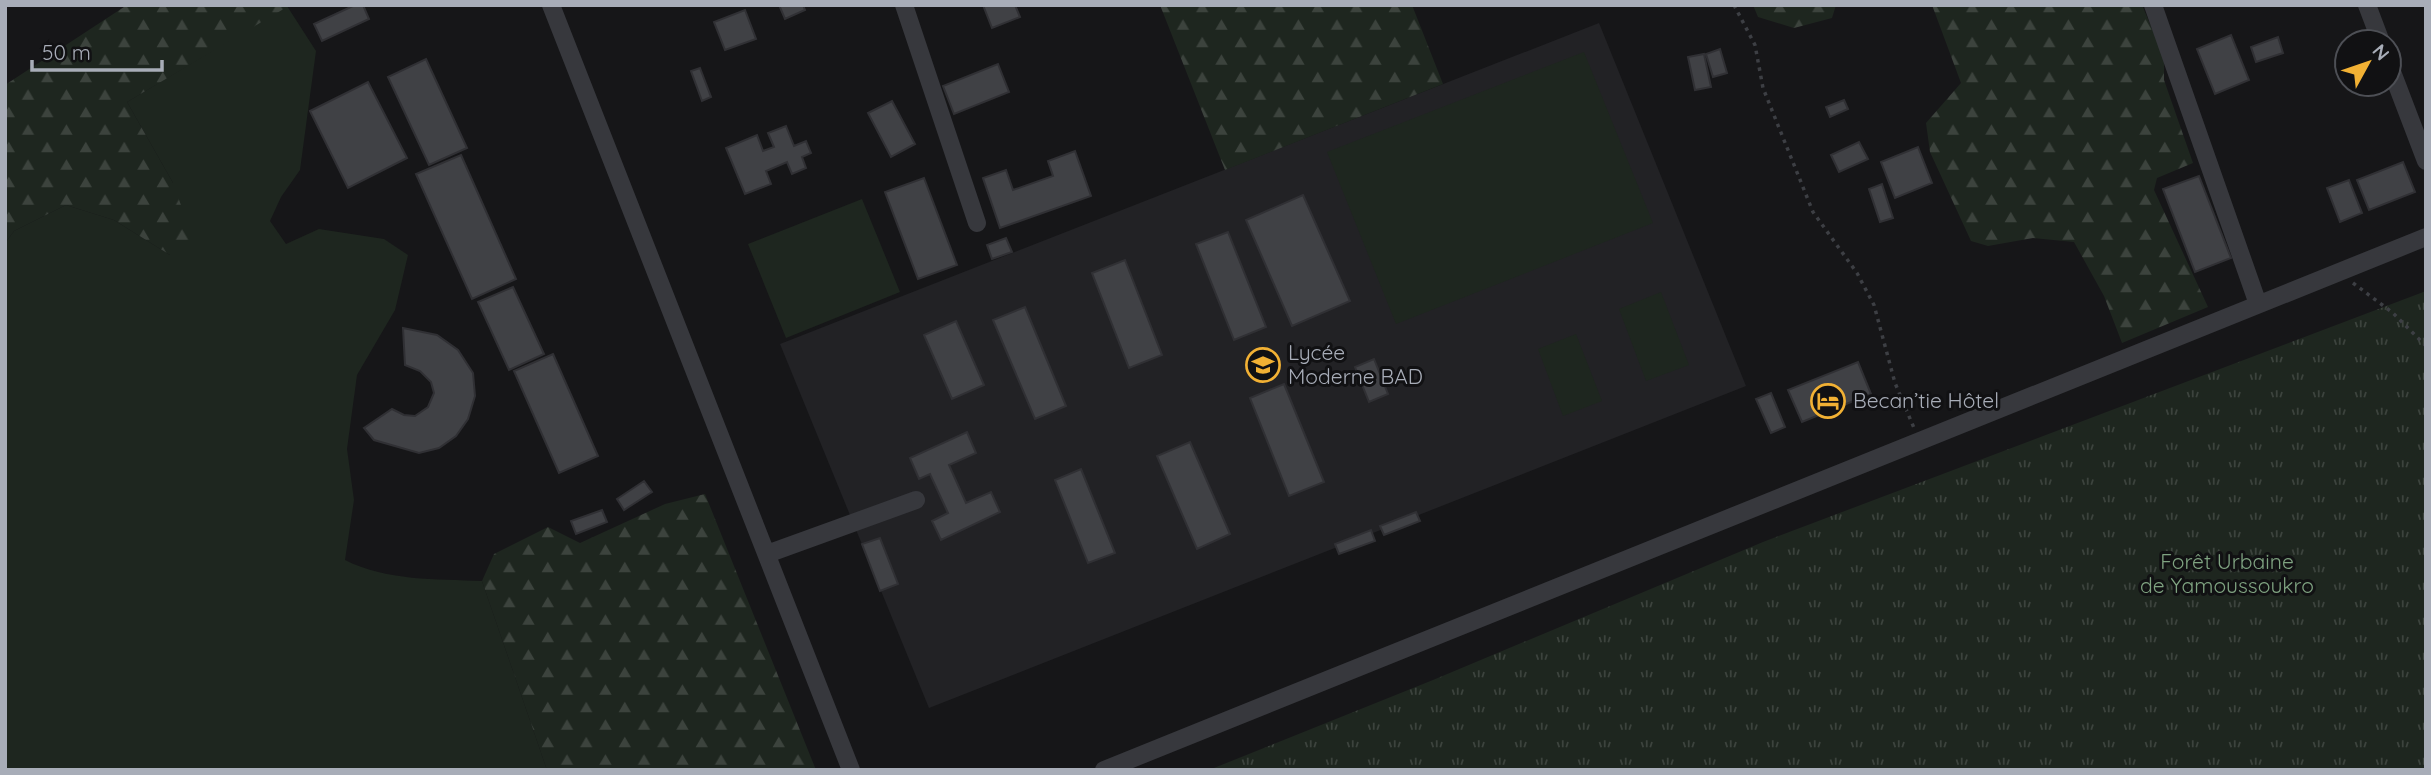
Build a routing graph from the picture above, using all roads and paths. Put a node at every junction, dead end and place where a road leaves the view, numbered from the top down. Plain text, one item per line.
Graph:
1 (551, 5) edge
2 (904, 5) edge
3 (1734, 5) edge
4 (2153, 5) edge
5 (2367, 5) edge
6 (2376, 28) edge
7 (2402, 98) edge
8 (2426, 161) edge
9 (977, 223) dead end
10 (2426, 237) edge
11 (2338, 271) junction
12 (2258, 304) junction
13 (2426, 346) edge
14 (1921, 442) junction
15 (916, 500) dead end
16 (767, 554) junction
17 (851, 770) edge
18 (1104, 770) edge

1 - 16 street
2 - 9 street
3 - 14 path
4 - 12 street
5 - 6 street
7 - 8 street
10 - 11 street
11 - 12 street
11 - 13 path
12 - 14 street
14 - 18 street
15 - 16 street
16 - 17 street

